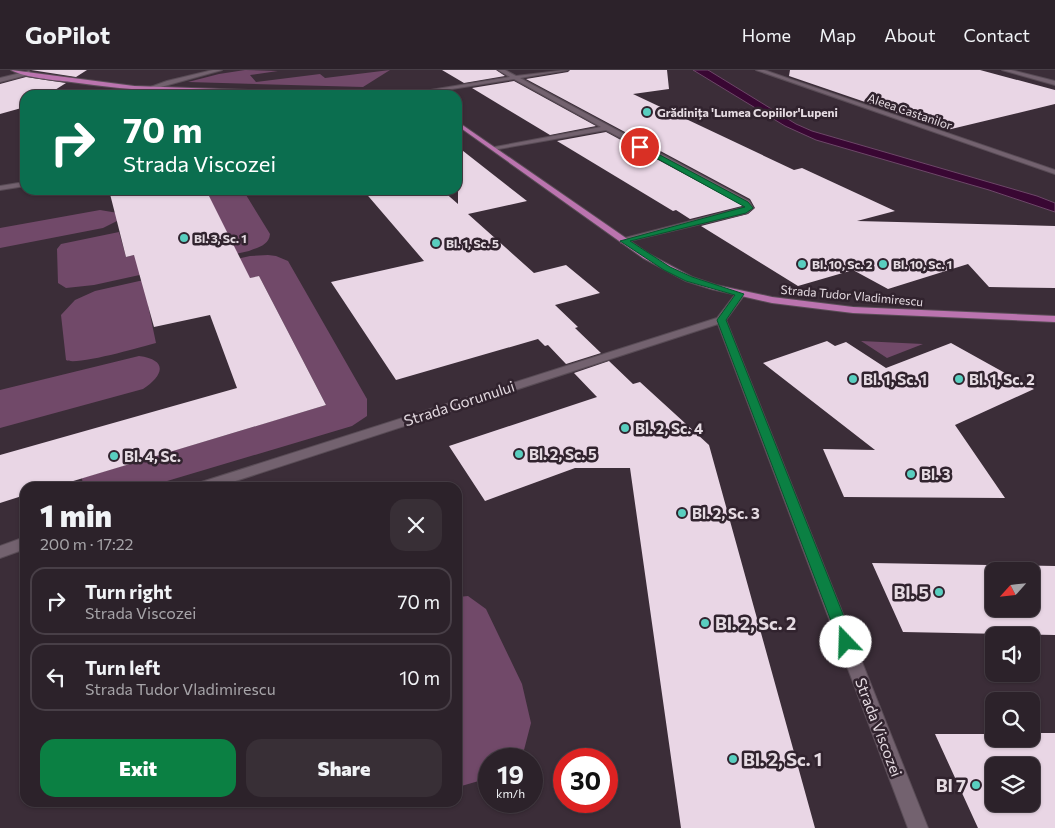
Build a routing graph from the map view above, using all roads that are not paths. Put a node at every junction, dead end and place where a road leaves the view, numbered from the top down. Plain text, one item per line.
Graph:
1 (14, 70) edge
2 (218, 70) edge
3 (502, 70) edge
4 (565, 70) edge
5 (759, 70) edge
6 (1005, 70) edge
7 (29, 74) junction
8 (515, 78) junction
9 (0, 80) edge
10 (1055, 83) edge
11 (148, 89) junction
12 (179, 90) edge
13 (437, 90) edge
14 (462, 127) edge
15 (606, 128) junction
16 (496, 149) junction
17 (1055, 172) edge
18 (20, 185) edge
19 (0, 188) edge
20 (624, 241) junction
21 (740, 294) junction
22 (1055, 319) edge
23 (721, 320) junction
24 (216, 482) edge
25 (20, 546) edge
26 (0, 552) edge
27 (918, 828) edge

1 - 7 main road
2 - 11 street
3 - 8 street
4 - 8 street
5 - 17 street, Aleea Castanilor
6 - 10 street
7 - 9 street
7 - 11 main road
8 - 13 street
8 - 15 street
11 - 12 main road
14 - 16 main road, Strada Tudor Vladimirescu
15 - 16 street
15 - 20 street
16 - 20 main road, Strada Tudor Vladimirescu
18 - 19 street
20 - 21 main road, Strada Tudor Vladimirescu
21 - 22 main road, Strada Tudor Vladimirescu
21 - 23 street
23 - 24 street, Strada Gorunului
23 - 27 street, Strada Viscozei
25 - 26 street

